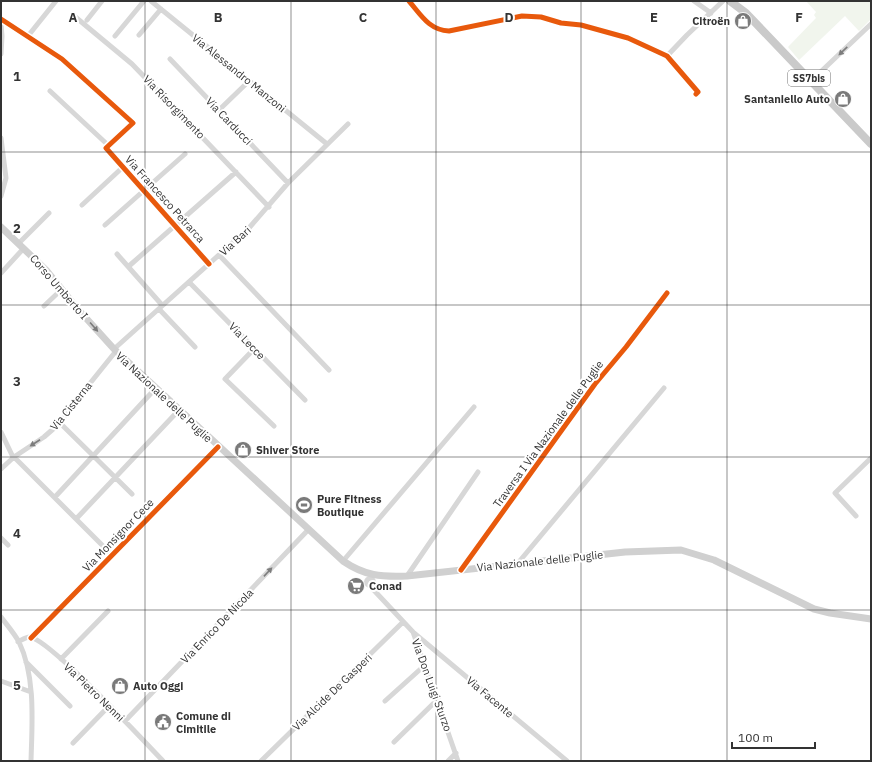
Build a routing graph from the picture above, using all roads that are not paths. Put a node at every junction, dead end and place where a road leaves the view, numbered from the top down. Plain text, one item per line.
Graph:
1 (56, 1) edge
2 (102, 1) edge
3 (144, 1) edge
4 (151, 1) edge
5 (409, 1) edge
6 (694, 1) edge
7 (723, 1) edge
8 (730, 1) edge
9 (738, 1) edge
10 (161, 9) junction
11 (711, 13) junction
12 (746, 13) junction
13 (73, 16) dead end
14 (1, 19) edge
15 (87, 20) dead end
16 (1, 24) edge
17 (871, 24) edge
18 (139, 35) dead end
19 (28, 36) junction
20 (114, 36) dead end
21 (1, 54) edge
22 (667, 56) junction
23 (170, 59) dead end
24 (249, 81) junction
25 (811, 81) junction
26 (50, 92) dead end
27 (696, 94) dead end
28 (218, 110) junction
29 (348, 124) dead end
30 (1, 138) edge
31 (327, 144) junction
32 (871, 144) edge
33 (108, 147) junction
34 (185, 154) dead end
35 (123, 167) junction
36 (236, 172) junction
37 (288, 183) junction
38 (144, 191) junction
39 (1, 196) edge
40 (82, 205) dead end
41 (269, 207) junction
42 (49, 213) dead end
43 (105, 225) dead end
44 (175, 225) junction
45 (1, 227) edge
46 (22, 245) junction
47 (117, 254) dead end
48 (218, 255) junction
49 (209, 264) junction
50 (129, 266) junction
51 (1, 273) edge
52 (189, 282) junction
53 (62, 289) junction
54 (667, 293) dead end
55 (44, 306) dead end
56 (161, 307) junction
57 (195, 347) dead end
58 (254, 349) junction
59 (115, 350) junction
60 (329, 370) dead end
61 (664, 388) dead end
62 (155, 389) junction
63 (305, 400) dead end
64 (474, 407) dead end
65 (178, 410) junction
66 (60, 423) junction
67 (274, 426) dead end
68 (1, 432) edge
69 (218, 447) junction
70 (93, 456) junction
71 (14, 457) junction
72 (871, 458) edge
73 (1, 469) edge
74 (478, 472) dead end
75 (115, 477) junction
76 (132, 494) dead end
77 (55, 497) junction
78 (856, 516) dead end
79 (76, 519) junction
80 (308, 530) junction
81 (1, 538) edge
82 (8, 545) dead end
83 (112, 555) junction
84 (343, 561) junction
85 (518, 563) junction
86 (461, 570) junction
87 (359, 571) junction
88 (382, 576) junction
89 (407, 576) junction
90 (370, 583) junction
91 (108, 611) dead end
92 (1, 617) edge
93 (871, 619) edge
94 (403, 622) junction
95 (413, 632) junction
96 (31, 638) junction
97 (18, 642) junction
98 (61, 659) junction
99 (25, 661) junction
100 (425, 665) junction
101 (1, 681) edge
102 (31, 692) junction
103 (438, 699) junction
104 (385, 701) dead end
105 (70, 706) dead end
106 (109, 706) junction
107 (125, 721) junction
108 (394, 742) dead end
109 (73, 743) dead end
110 (456, 753) junction
111 (31, 761) edge
112 (163, 761) edge
113 (260, 761) edge
114 (448, 761) edge
115 (458, 761) edge
116 (567, 761) edge

1 - 19 street
2 - 15 street
3 - 20 street
4 - 10 street, Via Alessandro Manzoni
5 - 22 street
6 - 11 street
7 - 11 street
8 - 12 main road, SS7bis
9 - 12 main road, SS7bis
10 - 18 street
10 - 24 street, Via Alessandro Manzoni
11 - 22 street
12 - 25 main road, SS7bis
13 - 36 street, Via Risorgimento
14 - 19 street
16 - 21 street
17 -> 25 street
19 - 33 street
22 - 27 street
23 - 28 street, Via Carducci
24 - 28 street
24 - 31 street, Via Alessandro Manzoni
25 - 32 main road, SS7bis
26 - 33 street, Via Francesco Petrarca
28 - 37 street, Via Carducci
29 - 31 street, Via Bari
30 - 39 street
31 - 37 street, Via Bari
33 - 35 street, Via Francesco Petrarca
34 - 38 street
35 - 38 street, Via Francesco Petrarca
35 - 40 street
36 - 41 street, Via Risorgimento
36 - 44 street
37 - 41 street, Via Bari
38 - 43 street
38 - 44 street, Via Francesco Petrarca
41 - 48 street, Via Bari
42 - 46 street
44 - 49 street, Via Francesco Petrarca
44 - 50 street
45 - 46 main road, Corso Umberto I
46 - 51 street
46 - 53 main road, Corso Umberto I
47 - 50 street
48 - 49 street, Via Bari
48 - 60 street
49 - 52 street, Via Bari
50 - 56 street
52 - 56 street, Via Bari
52 - 58 street, Via Lecce
53 - 55 street
53 -> 59 main road, Corso Umberto I
54 - 86 street, Traversa I Via Nazionale delle Puglie
56 - 57 street
56 - 59 street, Via Bari
58 - 63 street, Via Lecce
58 - 67 street
59 - 62 main road, Via Nazionale delle Puglie
59 - 66 street, Via Cisterna
61 - 85 street
62 - 65 main road, Via Nazionale delle Puglie
62 - 70 street
64 - 84 street
65 - 69 main road, Via Nazionale delle Puglie
65 - 75 street
66 - 70 street
66 -> 71 street, Via Cisterna
68 - 71 street
69 - 80 main road, Via Nazionale delle Puglie
69 - 83 street, Via Monsignor Cece
70 - 75 street
70 - 77 street
71 - 73 street, Via Cisterna
71 - 77 street
72 - 78 street
74 - 89 street
75 - 76 street
75 - 79 street
77 - 79 street
79 - 83 street
80 - 84 main road, Via Nazionale delle Puglie
107 -> 80 street, Via Enrico De Nicola
81 - 82 street
83 - 96 street, Via Monsignor Cece
84 - 87 main road, Via Nazionale delle Puglie
85 - 86 main road, Via Nazionale delle Puglie
85 - 93 main road, Via Nazionale delle Puglie
86 - 89 main road, Via Nazionale delle Puglie
87 - 88 main road, Via Nazionale delle Puglie
87 - 90 street, Via Don Luigi Sturzo
88 - 89 main road, Via Nazionale delle Puglie
88 - 90 street
90 - 94 street, Via Don Luigi Sturzo
91 - 98 street
92 - 97 street
94 - 95 street, Via Don Luigi Sturzo
94 - 113 street, Via Alcide De Gasperi
95 - 100 street, Via Don Luigi Sturzo
95 - 116 street, Via Facente
96 - 97 street
96 - 98 street, Via Pietro Nenni
97 - 99 street
98 - 106 street, Via Pietro Nenni
99 - 102 street
99 - 105 street
100 - 103 street, Via Don Luigi Sturzo
100 - 104 street
101 - 102 street
102 - 111 street
103 - 108 street
103 - 110 street, Via Don Luigi Sturzo
106 - 107 street, Via Pietro Nenni
106 - 109 street
107 - 112 street, Via Pietro Nenni
110 - 114 street
110 - 115 street, Via Don Luigi Sturzo

